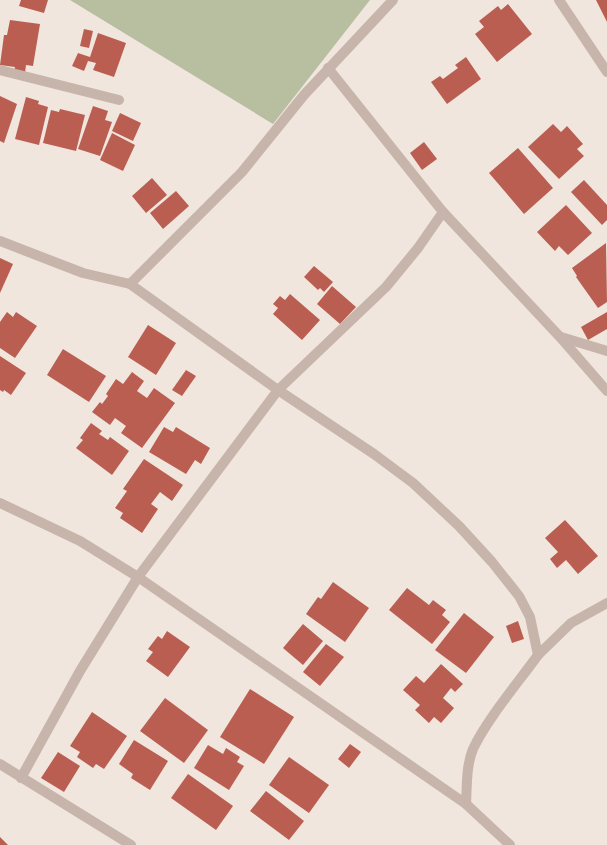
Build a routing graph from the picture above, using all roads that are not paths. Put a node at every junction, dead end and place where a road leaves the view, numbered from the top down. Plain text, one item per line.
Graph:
1 (393, 0) edge
2 (559, 0) edge
3 (328, 68) junction
4 (0, 70) edge
5 (607, 72) edge
6 (119, 100) dead end
7 (443, 212) junction
8 (0, 241) edge
9 (130, 284) junction
10 (560, 337) junction
11 (607, 351) edge
12 (278, 390) junction
13 (607, 391) edge
14 (0, 503) edge
15 (138, 577) junction
16 (607, 603) edge
17 (538, 655) junction
18 (0, 764) edge
19 (21, 778) junction
20 (466, 804) junction
21 (131, 845) edge
22 (510, 845) edge

1 - 3 street
2 - 5 street
3 - 7 street
3 - 9 street
4 - 6 street
7 - 10 street
7 - 12 street
8 - 9 street
9 - 12 street
10 - 11 street
10 - 13 street
12 - 15 street
12 - 17 street
14 - 15 street
15 - 19 street
15 - 20 street
16 - 17 street
17 - 20 street
18 - 19 street
19 - 21 street
20 - 22 street

